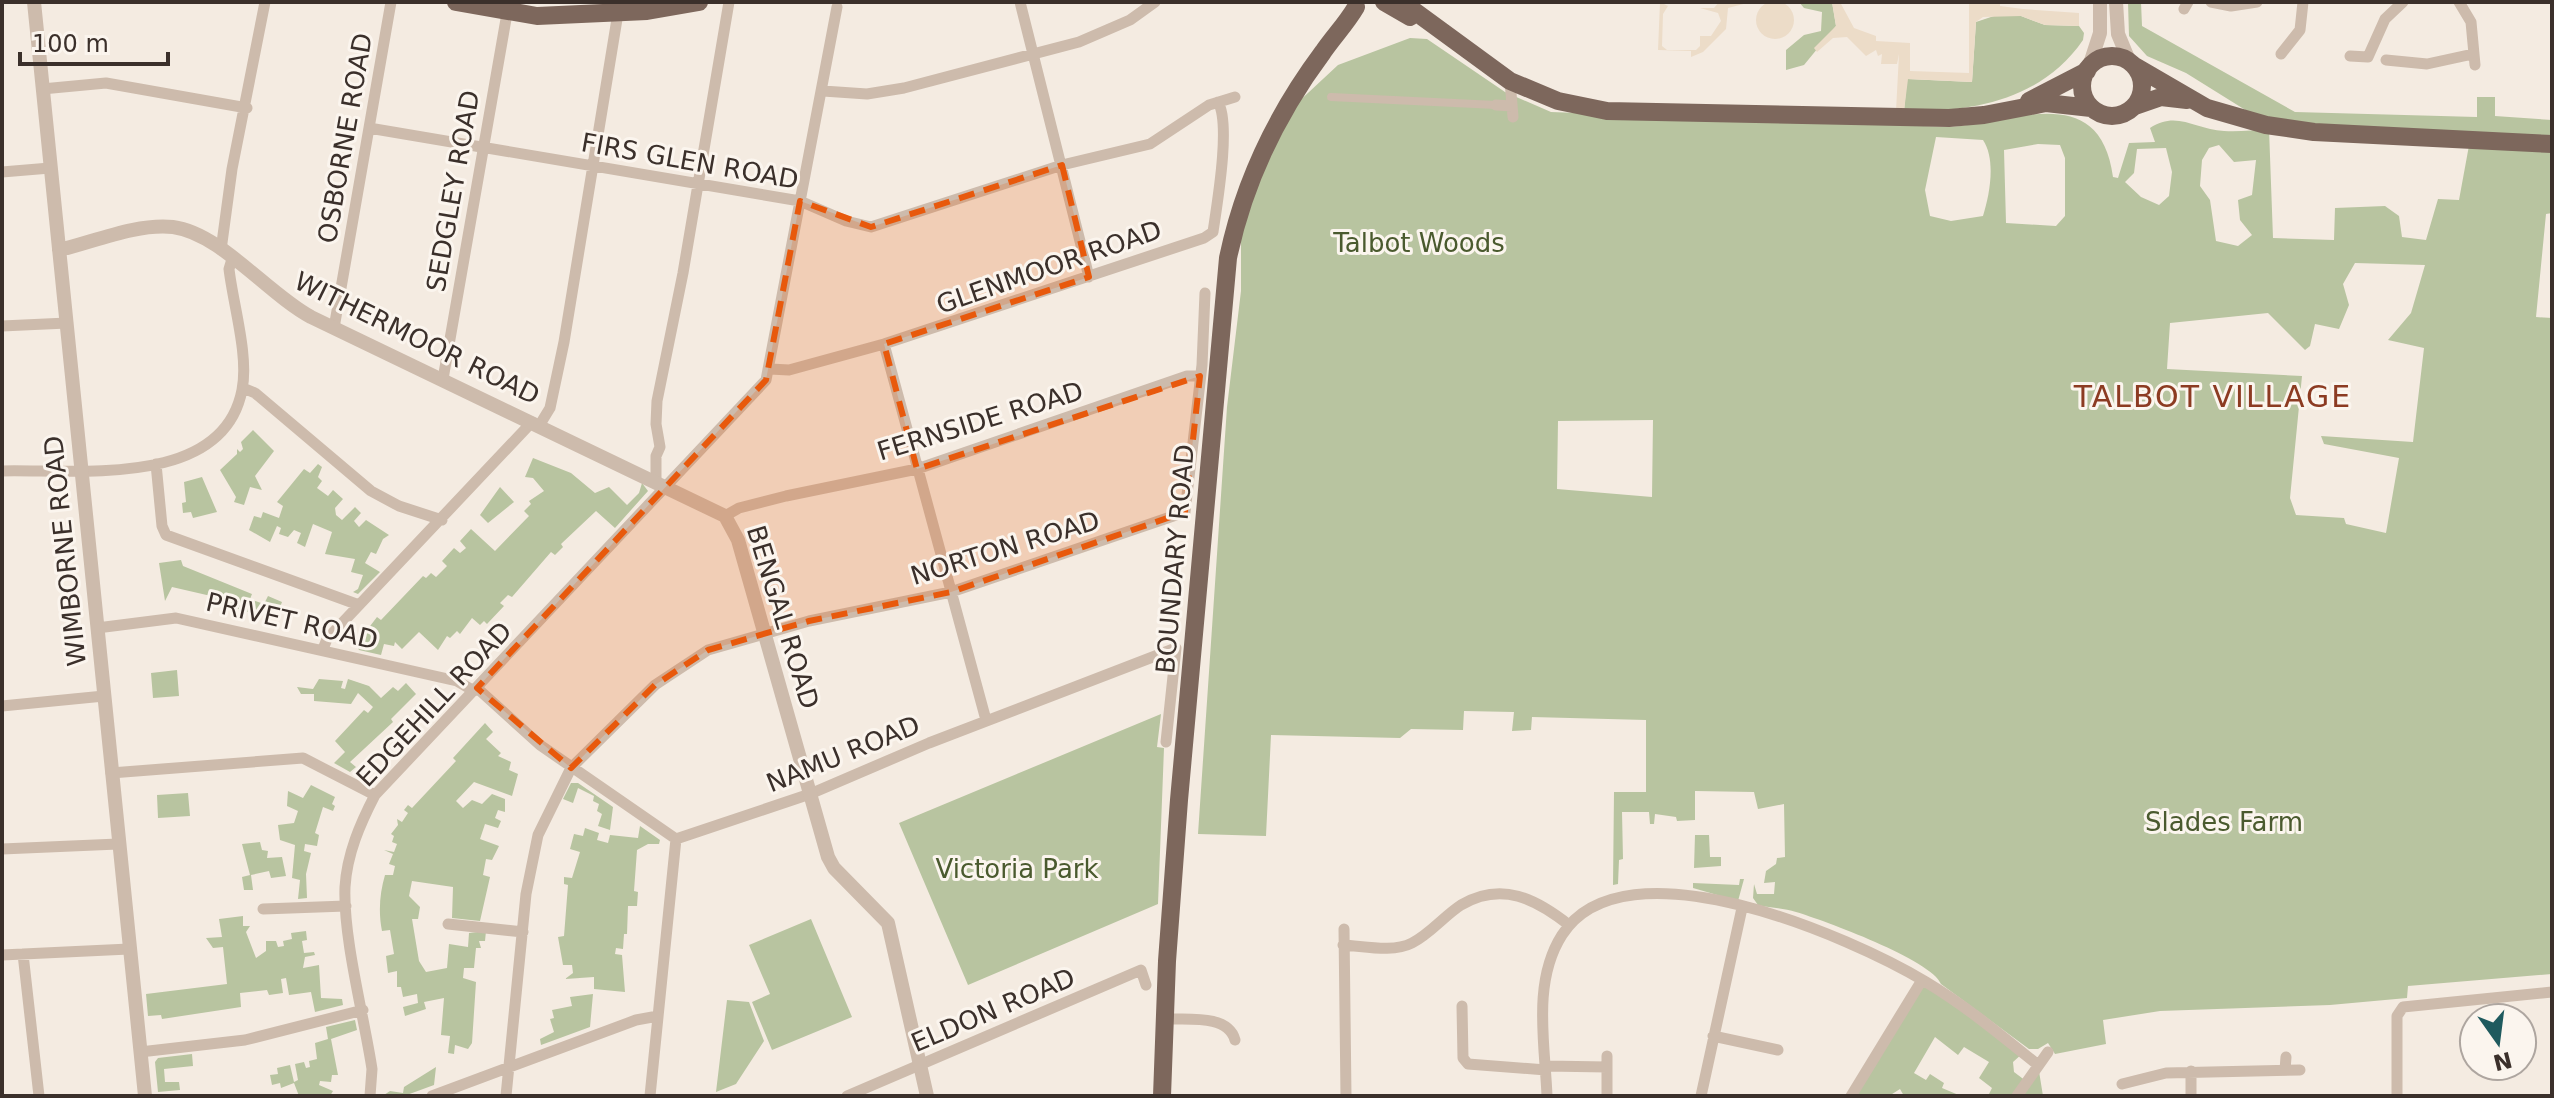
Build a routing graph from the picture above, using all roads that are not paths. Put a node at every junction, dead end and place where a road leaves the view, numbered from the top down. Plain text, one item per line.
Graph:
1 (34, 2) edge
2 (265, 2) edge
3 (391, 2) edge
4 (456, 2) edge
5 (699, 2) edge
6 (729, 2) edge
7 (1020, 2) edge
8 (1155, 2) edge
9 (1383, 2) edge
10 (1402, 2) edge
11 (2100, 2) edge
12 (2116, 2) edge
13 (2211, 2) edge
14 (2257, 2) edge
15 (2303, 2) edge
16 (2403, 2) edge
17 (2459, 2) edge
18 (1350, 4) edge
19 (508, 6) edge
20 (837, 7) dead end
21 (618, 13) junction
22 (1455, 41) junction
23 (2290, 44) junction
24 (1033, 53) junction
25 (2281, 54) dead end
26 (2302, 54) dead end
27 (2350, 56) dead end
28 (2386, 60) dead end
29 (2132, 64) junction
30 (2088, 69) junction
31 (1510, 81) junction
32 (42, 89) junction
33 (823, 91) junction
34 (1235, 97) dead end
35 (1331, 97) dead end
36 (2194, 101) junction
37 (1218, 102) junction
38 (1496, 105) joint
39 (2019, 106) junction
40 (2135, 106) junction
41 (247, 108) junction
42 (2091, 108) junction
43 (369, 128) junction
44 (2552, 144) edge
45 (484, 148) junction
46 (1062, 165) junction
47 (593, 166) junction
48 (50, 168) junction
49 (2, 172) edge
50 (698, 185) junction
51 (800, 201) junction
52 (59, 250) junction
53 (227, 255) junction
54 (1089, 277) junction
55 (1205, 293) dead end
56 (67, 323) junction
57 (2, 326) edge
58 (334, 328) junction
59 (884, 344) junction
60 (770, 369) junction
61 (1200, 376) junction
62 (443, 379) junction
63 (243, 388) junction
64 (535, 424) junction
65 (156, 464) junction
66 (917, 469) junction
67 (2, 471) edge
68 (80, 472) junction
69 (662, 484) junction
70 (725, 516) junction
71 (442, 520) junction
72 (951, 592) junction
73 (359, 605) junction
74 (97, 628) junction
75 (764, 633) junction
76 (323, 649) junction
77 (475, 689) junction
78 (104, 696) junction
79 (2, 706) edge
80 (986, 720) junction
81 (1166, 742) dead end
82 (571, 768) junction
83 (111, 773) junction
84 (810, 794) junction
85 (375, 795) junction
86 (676, 839) junction
87 (118, 844) junction
88 (2, 849) edge
89 (346, 906) junction
90 (1742, 908) junction
91 (263, 909) dead end
92 (448, 924) dead end
93 (1569, 925) junction
94 (1344, 929) dead end
95 (523, 932) junction
96 (1343, 945) junction
97 (129, 949) junction
98 (23, 954) junction
99 (2, 955) edge
100 (1922, 980) junction
101 (1146, 985) dead end
102 (2552, 992) edge
103 (1462, 1006) dead end
104 (363, 1010) junction
105 (658, 1016) junction
106 (1165, 1019) junction
107 (1713, 1036) junction
108 (1235, 1040) dead end
109 (1778, 1050) dead end
110 (140, 1052) junction
111 (2048, 1052) dead end
112 (2286, 1057) dead end
113 (920, 1065) junction
114 (2038, 1065) junction
115 (509, 1067) junction
116 (1546, 1068) junction
117 (2285, 1070) junction
118 (2300, 1070) dead end
119 (2191, 1071) junction
120 (2122, 1084) dead end
121 (39, 1096) edge
122 (145, 1096) edge
123 (370, 1096) edge
124 (432, 1096) edge
125 (506, 1096) edge
126 (650, 1096) edge
127 (847, 1096) edge
128 (927, 1096) edge
129 (1162, 1096) edge
130 (1346, 1096) edge
131 (1547, 1096) edge
132 (1607, 1096) edge
133 (1701, 1096) edge
134 (1851, 1096) edge
135 (2017, 1096) edge
136 (2191, 1096) edge
137 (2397, 1096) edge

1 - 32 street, WIMBORNE ROAD
2 - 41 street
3 - 43 street, OSBORNE ROAD
4 - 19 main road
5 - 21 main road
6 - 50 street
7 - 24 street
8 - 24 street
9 - 18 main road
9 - 22 main road
10 - 22 main road
11 - 30 street
12 - 29 street
13 - 14 street
15 - 23 street
16 - 27 street
17 - 28 street
18 - 106 main road, BOUNDARY ROAD
19 - 21 main road
19 - 45 street, SEDGLEY ROAD
20 - 33 street
21 - 47 street
22 - 31 main road
23 - 25 street
23 - 26 street
24 - 33 street
24 - 46 street
29 - 30 main road
29 - 36 main road
29 - 40 main road
30 - 39 main road
30 - 42 main road
31 - 38 street
31 - 39 main road
32 - 41 street
32 - 48 street, WIMBORNE ROAD
33 - 51 street
34 - 37 street, FIRS GLEN ROAD
35 - 38 street
36 - 40 main road
36 - 44 main road
37 - 46 street, FIRS GLEN ROAD
37 - 54 street, GLENMOOR ROAD
39 - 42 main road
40 - 42 main road
41 - 53 street
43 - 45 street, FIRS GLEN ROAD
43 - 58 street, OSBORNE ROAD
45 - 47 street, FIRS GLEN ROAD
45 - 62 street, SEDGLEY ROAD
46 - 51 street, FIRS GLEN ROAD
46 - 54 street
47 - 50 street, FIRS GLEN ROAD
47 - 64 street
48 - 49 street
48 - 52 street, WIMBORNE ROAD
50 - 51 street, FIRS GLEN ROAD
50 - 69 street
51 - 60 street
52 - 53 street, WITHERMOOR ROAD
52 - 56 street, WIMBORNE ROAD
53 - 58 street, WITHERMOOR ROAD
53 - 63 street
54 - 59 street, GLENMOOR ROAD
55 - 61 street, NORTON ROAD
56 - 57 street
56 - 68 street, WIMBORNE ROAD
58 - 62 street, WITHERMOOR ROAD
59 - 60 street, GLENMOOR ROAD
59 - 66 street
60 - 69 street, EDGEHILL ROAD
61 - 66 street, FERNSIDE ROAD
61 - 72 street, NORTON ROAD
62 - 64 street, WITHERMOOR ROAD
63 - 65 street
63 - 71 street
64 - 69 street, WITHERMOOR ROAD
64 - 71 street
65 - 68 street
65 - 73 street
66 - 70 street, FERNSIDE ROAD
66 - 72 street
67 - 68 street
68 - 74 street, WIMBORNE ROAD
69 - 70 street, BENGAL ROAD
69 - 77 street, EDGEHILL ROAD
70 - 75 street, BENGAL ROAD
71 - 73 street
72 - 75 street, NORTON ROAD
72 - 80 street
73 - 76 street
74 - 76 street, PRIVET ROAD
74 - 78 street, WIMBORNE ROAD
75 - 82 street, NORTON ROAD
75 - 84 street, BENGAL ROAD
76 - 77 street, PRIVET ROAD
77 - 82 street
77 - 85 street, EDGEHILL ROAD
78 - 79 street
78 - 83 street, WIMBORNE ROAD
80 - 81 street, NAMU ROAD
80 - 84 street, NAMU ROAD
82 - 86 street
82 - 95 street, NORTON ROAD
83 - 85 street
83 - 87 street, WIMBORNE ROAD
84 - 86 street, NAMU ROAD
84 - 113 street, BENGAL ROAD
85 - 89 street, EDGEHILL ROAD
86 - 105 street
87 - 88 street
87 - 97 street, WIMBORNE ROAD
89 - 91 street
89 - 104 street, EDGEHILL ROAD
90 - 93 street
90 - 100 street
90 - 107 street
92 - 95 street
93 - 96 street
93 - 116 street
94 - 96 street
95 - 115 street, NORTON ROAD
96 - 130 street
97 - 98 street
97 - 110 street, WIMBORNE ROAD
98 - 99 street
98 - 121 street
100 - 114 street
100 - 134 street
101 - 113 street, ELDON ROAD
102 - 137 street
103 - 116 street
104 - 110 street
104 - 123 street, EDGEHILL ROAD
105 - 115 street
105 - 126 street
106 - 108 street
106 - 129 main road, BOUNDARY ROAD
107 - 109 street
107 - 133 street
110 - 122 street, WIMBORNE ROAD
111 - 114 street
112 - 117 street
113 - 127 street, ELDON ROAD
113 - 128 street, BENGAL ROAD
114 - 135 street
115 - 124 street
115 - 125 street, NORTON ROAD
116 - 131 street
116 - 132 street
117 - 118 street
117 - 119 street
119 - 120 street
119 - 136 street

